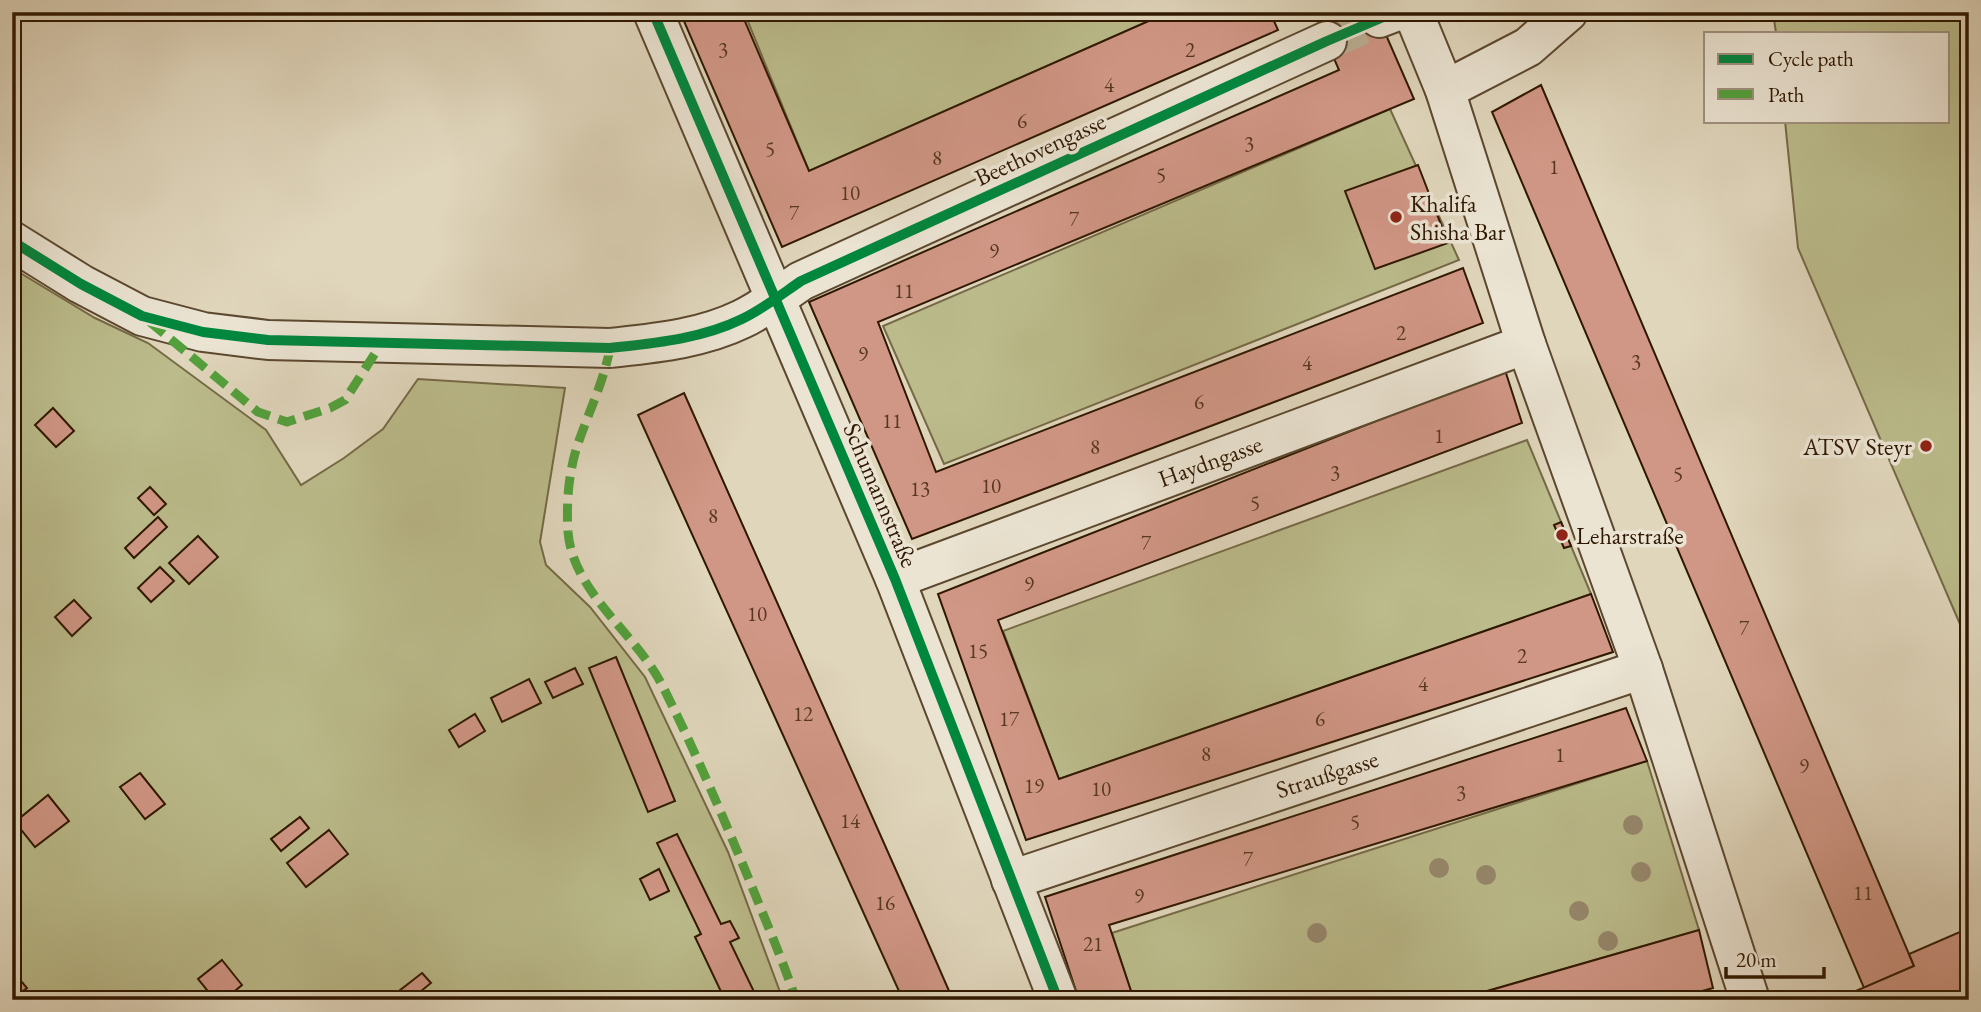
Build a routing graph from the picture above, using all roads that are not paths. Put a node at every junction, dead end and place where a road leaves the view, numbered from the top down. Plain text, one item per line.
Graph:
1 (653, 12) edge
2 (1568, 12) edge
3 (1395, 14) edge
4 (1326, 41) tunnel mouth
5 (1445, 90) junction
6 (12, 242) edge
7 (774, 299) junction
8 (1526, 344) junction
9 (895, 579) junction
10 (1643, 669) junction
11 (1012, 880) junction
12 (1058, 1000) edge
13 (1750, 1000) edge

1 - 7 street, Schumannstraße
2 - 5 street
3 - 5 street
4 - 7 street, Beethovengasse
5 - 8 street
6 - 7 street, Beethovengasse
7 - 9 street, Schumannstraße
8 - 9 street, Haydngasse
8 - 10 street
9 - 11 street, Schumannstraße
10 - 11 street, Straußgasse
10 - 13 street
11 - 12 street, Schumannstraße

